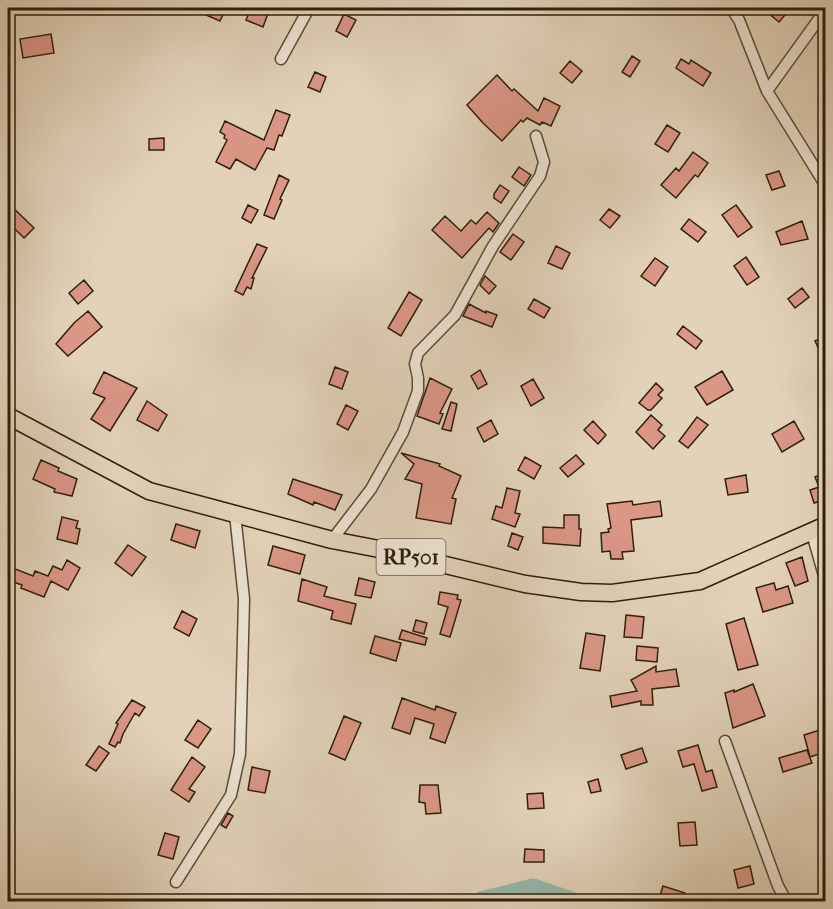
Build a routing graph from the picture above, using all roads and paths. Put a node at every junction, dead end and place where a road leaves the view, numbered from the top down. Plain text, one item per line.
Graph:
1 (309, 8) edge
2 (731, 8) edge
3 (825, 9) edge
4 (281, 59) dead end
5 (767, 91) junction
6 (536, 136) dead end
7 (825, 186) edge
8 (8, 416) edge
9 (235, 514) junction
10 (818, 527) edge
11 (332, 540) junction
12 (825, 583) edge
13 (725, 741) dead end
14 (176, 882) dead end
15 (787, 902) edge

1 - 4 street
2 - 5 street
3 - 5 street
5 - 7 street
6 - 11 street
8 - 9 main road, RP501
9 - 11 main road, RP501
9 - 14 street
10 - 11 main road, RP501
10 - 12 street
13 - 15 street

